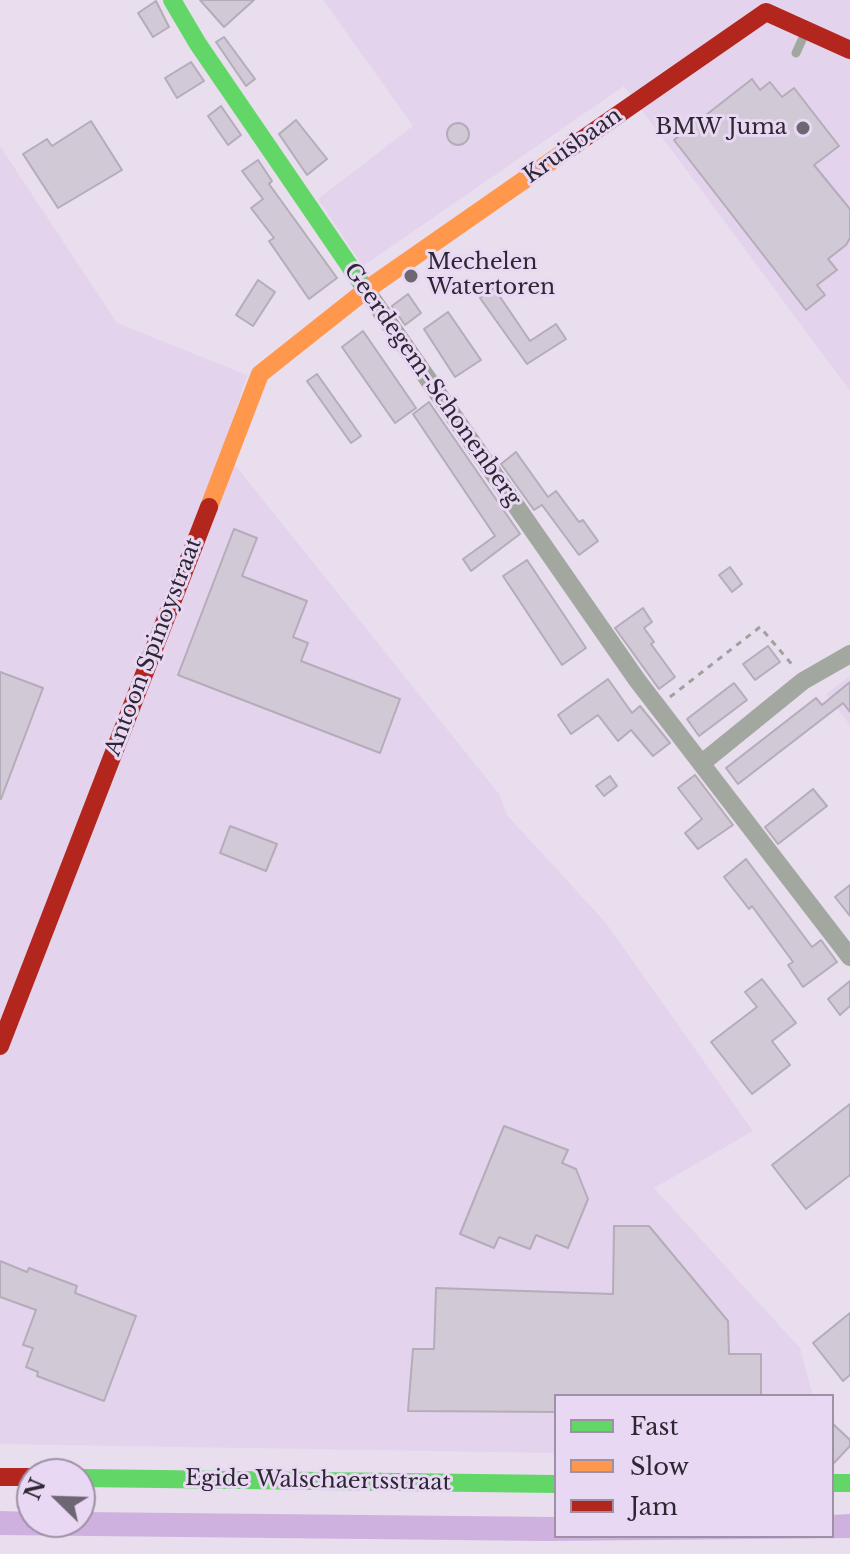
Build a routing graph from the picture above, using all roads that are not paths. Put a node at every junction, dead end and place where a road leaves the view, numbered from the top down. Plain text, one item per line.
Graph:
1 (172, 0) edge
2 (772, 6) edge
3 (807, 30) junction
4 (850, 50) edge
5 (796, 53) dead end
6 (366, 290) junction
7 (850, 654) edge
8 (702, 763) junction
9 (850, 957) edge
10 (0, 1046) edge
11 (96, 1478) edge
12 (554, 1484) edge

1 - 6 street, Geerdegem-Schonenberg
2 - 3 street
2 - 6 street, Kruisbaan
3 - 4 street
3 - 5 lane
6 - 8 street, Geerdegem-Schonenberg
6 - 10 street, Antoon Spinoystraat
7 - 8 street
8 - 9 street, Geerdegem-Schonenberg
11 - 12 street, Egide Walschaertsstraat

